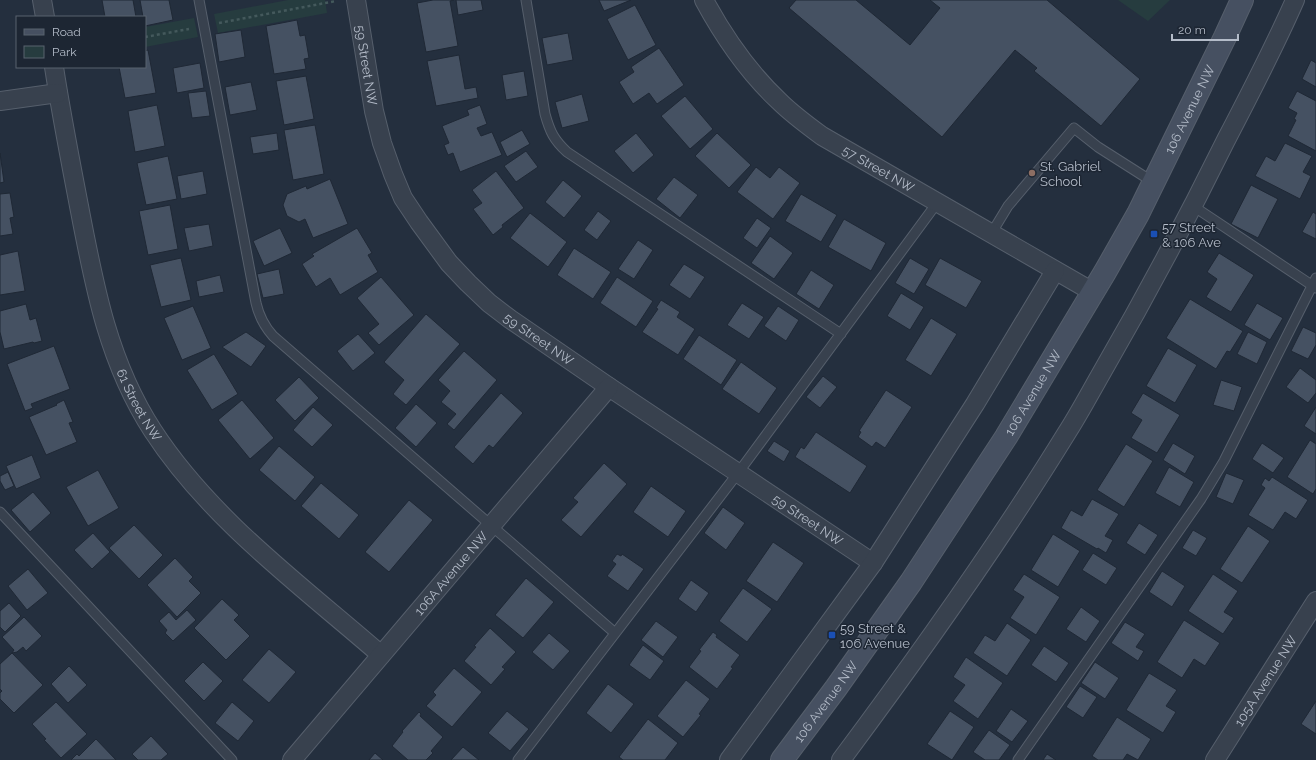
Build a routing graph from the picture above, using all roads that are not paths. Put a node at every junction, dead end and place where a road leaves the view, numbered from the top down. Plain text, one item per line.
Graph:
1 (42, 0) edge
2 (199, 0) edge
3 (356, 0) edge
4 (526, 0) edge
5 (704, 0) edge
6 (1242, 0) edge
7 (1295, 0) edge
8 (45, 16) edge
9 (54, 68) edge
10 (58, 93) junction
11 (0, 100) edge
12 (1154, 182) junction
13 (937, 203) junction
14 (1193, 206) junction
15 (991, 234) junction
16 (1055, 271) junction
17 (1315, 284) edge
18 (1093, 292) junction
19 (841, 334) junction
20 (609, 387) junction
21 (738, 473) junction
22 (0, 512) edge
23 (491, 526) junction
24 (873, 563) junction
25 (1316, 601) edge
26 (615, 633) junction
27 (381, 655) junction
28 (232, 760) edge
29 (292, 760) edge
30 (518, 760) edge
31 (729, 760) edge
32 (782, 760) edge
33 (841, 760) edge
34 (1018, 760) edge
35 (1215, 760) edge

1 - 8 street
2 - 23 lane
3 - 20 street, 59 Street NW
4 - 19 lane
5 - 13 street, 57 Street NW
6 - 12 main road, 106 Avenue NW
7 - 14 street
9 - 10 street, 61 Street NW
10 - 11 street
10 - 27 street, 61 Street NW
12 - 15 lane
12 - 18 main road, 106 Avenue NW
13 - 15 street, 57 Street NW
13 - 19 lane
14 - 17 lane
14 - 33 street
15 - 16 street, 57 Street NW
16 - 18 street, 57 Street NW
16 - 24 street
17 - 34 lane
18 - 32 main road, 106 Avenue NW
19 - 21 lane
20 - 21 street, 59 Street NW
20 - 23 street, 106A Avenue NW
21 - 24 street, 59 Street NW
21 - 26 lane
22 - 28 lane
23 - 26 lane
23 - 27 street, 106A Avenue NW
24 - 31 street
25 - 35 street, 105A Avenue NW
26 - 30 lane
27 - 29 street, 106A Avenue NW

